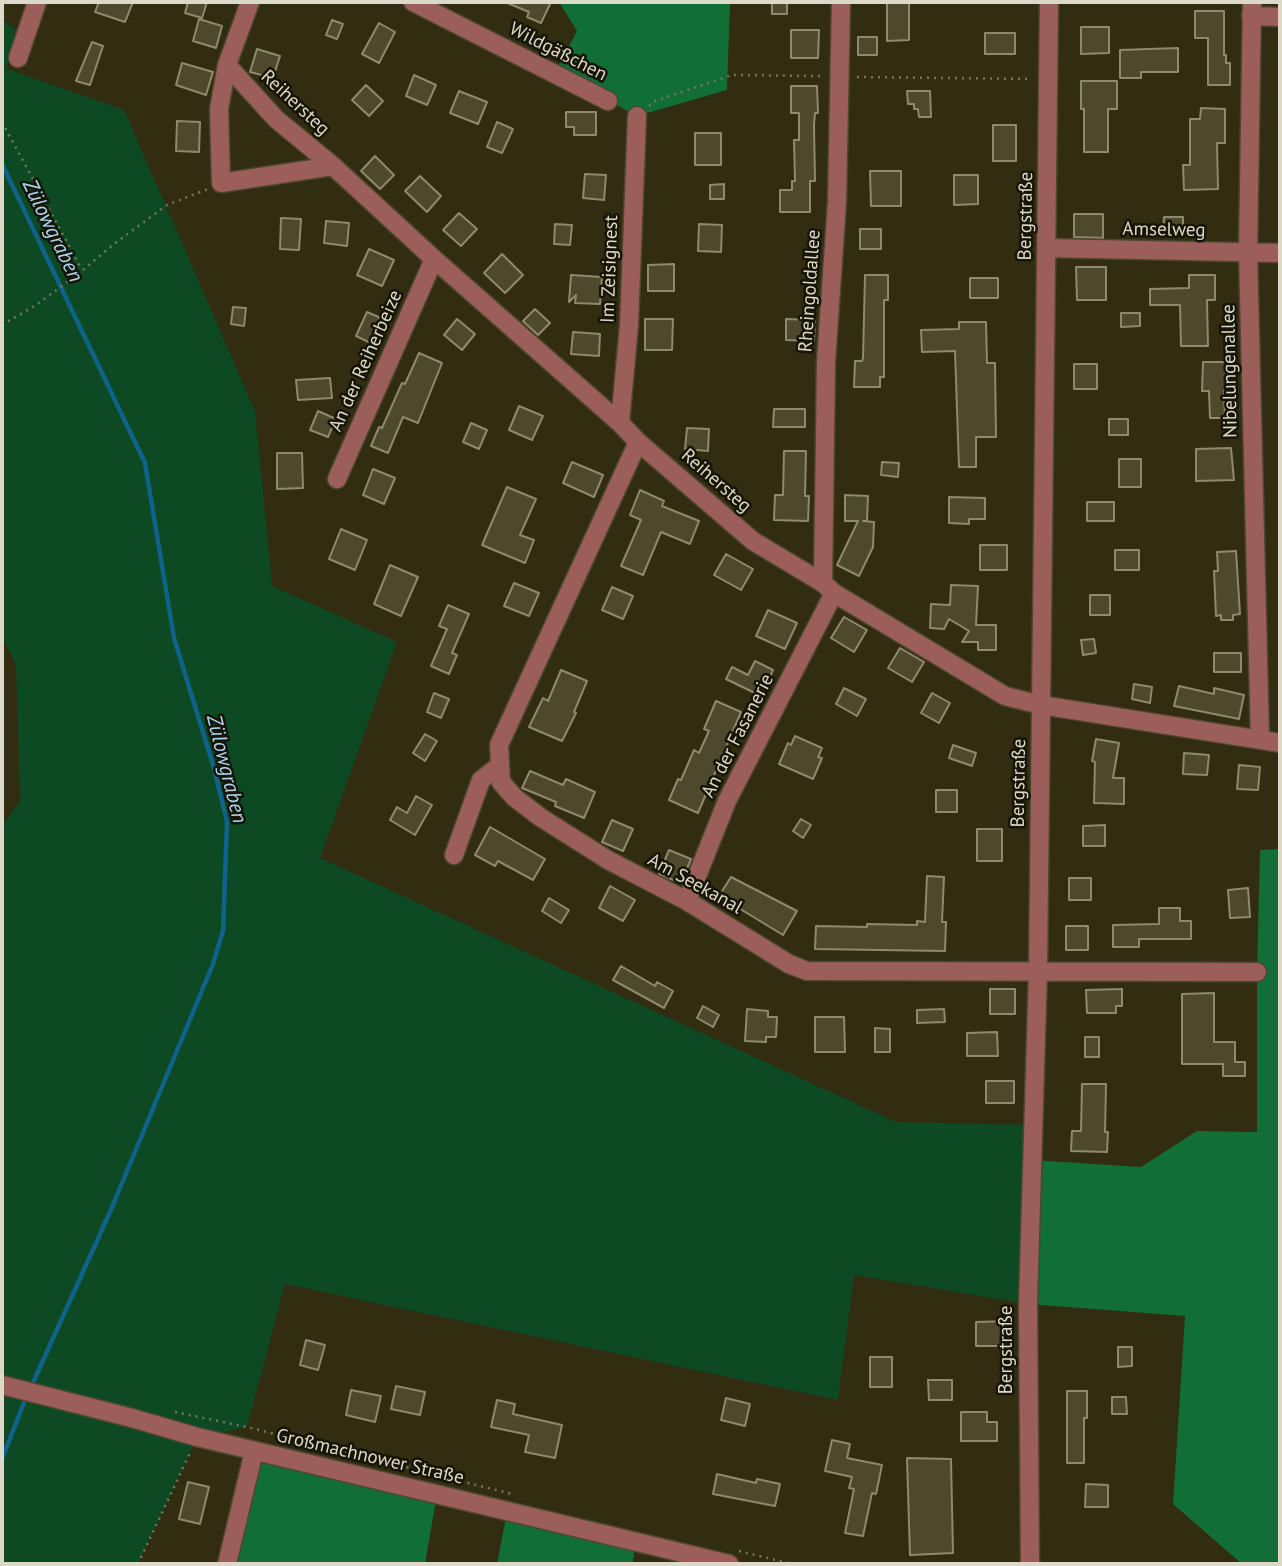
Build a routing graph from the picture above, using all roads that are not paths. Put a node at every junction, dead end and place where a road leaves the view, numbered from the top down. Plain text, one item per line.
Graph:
1 (37, 2) edge
2 (250, 2) edge
3 (413, 2) edge
4 (841, 2) edge
5 (1049, 2) edge
6 (1252, 9) edge
7 (1280, 17) edge
8 (18, 58) dead end
9 (227, 65) junction
10 (608, 101) dead end
11 (637, 116) dead end
12 (333, 166) junction
13 (1046, 248) junction
14 (1248, 253) junction
15 (1280, 253) edge
16 (434, 259) junction
17 (620, 423) junction
18 (638, 442) junction
19 (337, 479) dead end
20 (828, 588) junction
21 (1041, 705) junction
22 (1260, 739) junction
23 (1280, 743) edge
24 (499, 766) junction
25 (454, 855) dead end
26 (687, 901) junction
27 (1038, 970) junction
28 (1257, 972) dead end
29 (2, 1385) edge
30 (254, 1451) junction
31 (734, 1558) edge
32 (227, 1564) edge
33 (1030, 1564) edge

1 - 8 street
2 - 9 street
3 - 10 street, Wildgäßchen
4 - 20 street, Rheingoldallee
5 - 13 street, Bergstraße
6 - 7 street
6 - 14 street, Nibelungenallee
9 - 12 street, Reihersteg
9 - 12 street
11 - 17 street, Im Zeisignest
12 - 16 street, Reihersteg
13 - 14 street, Amselweg
13 - 21 street, Bergstraße
14 - 15 street, Amselweg
14 - 22 street, Nibelungenallee
16 - 17 street, Reihersteg
16 - 19 street, An der Reiherbeize
17 - 18 street, Reihersteg
18 - 20 street, Reihersteg
18 - 24 street
20 - 21 street, Reihersteg
20 - 26 street, An der Fasanerie
21 - 22 street, Reihersteg
21 - 27 street, Bergstraße
22 - 23 street, Reihersteg
24 - 25 street
24 - 26 street, Am Seekanal
26 - 27 street, Am Seekanal
27 - 28 street, Am Seekanal
27 - 33 street, Bergstraße
29 - 30 street, Großmachnower Straße
30 - 31 street, Großmachnower Straße
30 - 32 street

